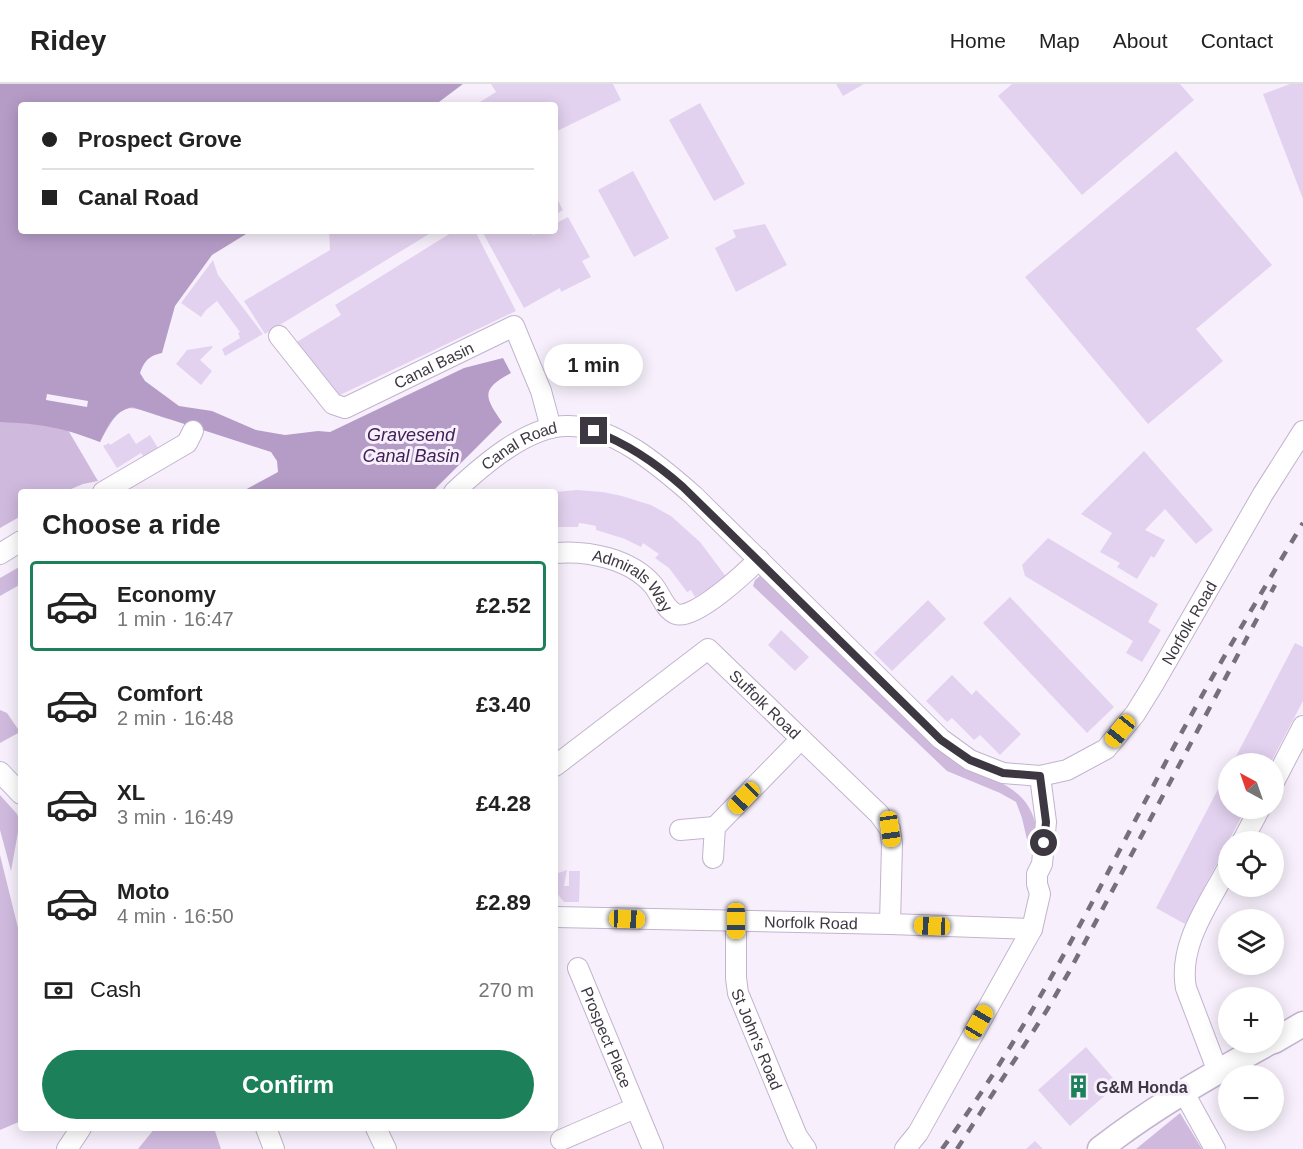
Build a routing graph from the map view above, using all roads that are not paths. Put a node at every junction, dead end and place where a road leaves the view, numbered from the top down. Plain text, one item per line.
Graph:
1 (279, 336) dead end
2 (551, 428) junction
3 (1303, 430) edge
4 (193, 431) dead end
5 (108, 489) edge
6 (457, 489) edge
7 (18, 543) edge
8 (558, 553) edge
9 (0, 554) edge
10 (759, 559) junction
11 (1303, 726) edge
12 (801, 739) junction
13 (1284, 763) edge
14 (558, 764) edge
15 (0, 772) edge
16 (1040, 776) junction
17 (18, 791) edge
18 (715, 827) junction
19 (680, 830) dead end
20 (713, 858) dead end
21 (1218, 886) edge
22 (558, 917) edge
23 (736, 921) junction
24 (890, 924) junction
25 (1032, 929) junction
26 (578, 968) dead end
27 (1303, 1024) edge
28 (1284, 1035) edge
29 (1252, 1053) edge
30 (1231, 1065) edge
31 (1218, 1072) joint
32 (1183, 1091) junction
33 (635, 1108) junction
34 (79, 1131) edge
35 (267, 1131) edge
36 (377, 1131) edge
37 (560, 1138) edge
38 (67, 1149) edge
39 (274, 1149) edge
40 (386, 1149) edge
41 (653, 1149) edge
42 (806, 1149) edge
43 (904, 1149) edge
44 (1100, 1149) edge
45 (1215, 1149) edge

1 - 2 street, Canal Basin
2 - 6 street, Canal Road
2 - 10 street, Canal Road
3 - 16 street, Norfolk Road
4 - 5 street
7 - 9 street
8 - 10 street, Admirals Way
10 - 16 street, Canal Road
11 - 13 street
12 - 14 street, Suffolk Road
12 - 18 street
12 - 24 street, Suffolk Road
15 - 17 street
16 - 25 street
18 - 19 street
18 - 20 street
21 - 31 street
22 - 23 street, Norfolk Road
23 - 24 street, Norfolk Road
23 - 42 street, St John's Road
24 - 25 street, Norfolk Road
25 - 43 street
26 - 33 street, Prospect Place
27 - 28 main road
29 - 30 main road
31 - 32 main road
32 - 44 main road
32 - 45 street
33 - 37 street, Prospect Place
33 - 41 street, Prospect Place
34 - 38 street
35 - 39 street
36 - 40 street

